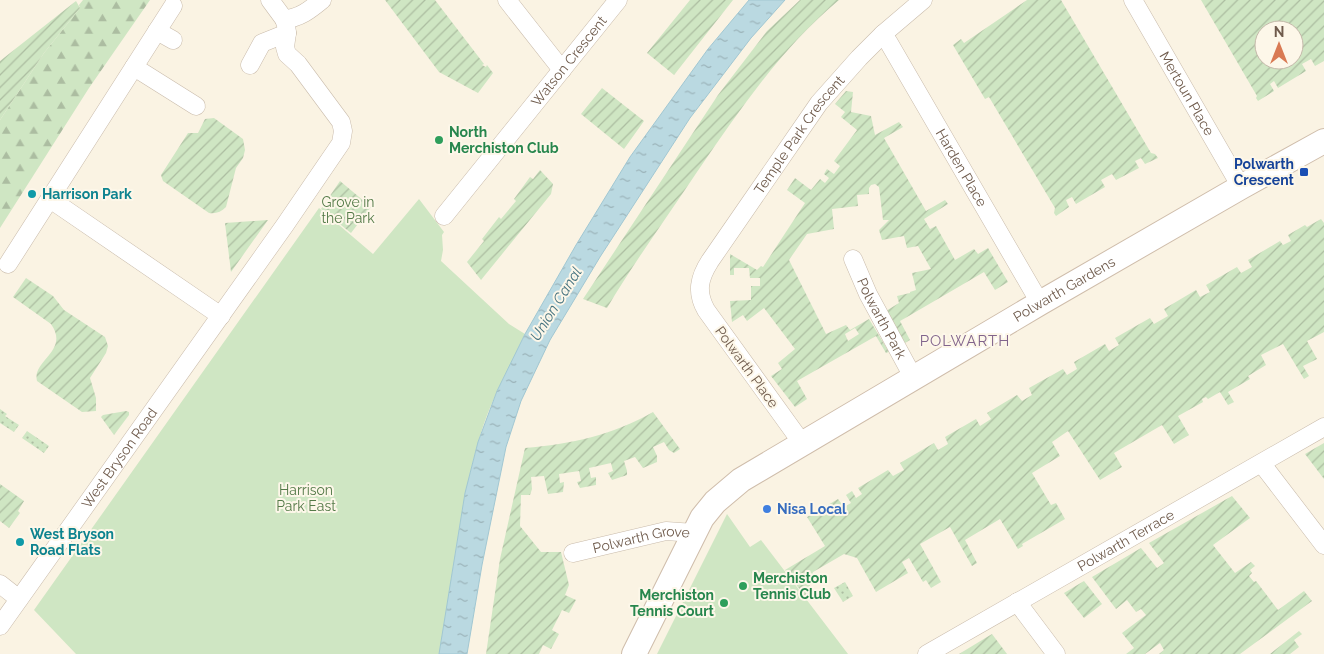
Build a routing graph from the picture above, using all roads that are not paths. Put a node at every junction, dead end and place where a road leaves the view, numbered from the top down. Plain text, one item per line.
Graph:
1 (270, 0) edge
2 (322, 0) edge
3 (507, 0) edge
4 (618, 0) edge
5 (924, 0) edge
6 (1133, 0) edge
7 (173, 6) dead end
8 (285, 26) junction
9 (157, 31) junction
10 (883, 34) junction
11 (173, 40) dead end
12 (250, 65) dead end
13 (134, 67) junction
14 (562, 70) junction
15 (196, 106) dead end
16 (1324, 142) edge
17 (1241, 187) junction
18 (50, 199) junction
19 (444, 216) dead end
20 (853, 259) dead end
21 (8, 264) dead end
22 (699, 289) joint
23 (1040, 303) junction
24 (221, 316) junction
25 (913, 377) junction
26 (1324, 427) edge
27 (802, 443) junction
28 (1262, 464) junction
29 (694, 532) junction
30 (1324, 545) edge
31 (573, 553) dead end
32 (0, 584) edge
33 (19, 599) junction
34 (1017, 602) junction
35 (0, 626) edge
36 (634, 654) edge
37 (927, 654) edge
38 (1056, 654) edge

1 - 8 street
2 - 8 street
3 - 14 street
4 - 14 street, Watson Crescent
5 - 10 street, Temple Park Crescent
6 - 17 street, Mertoun Place
7 - 9 street
8 - 12 street
8 - 24 street, West Bryson Road
9 - 11 street
9 - 13 street
10 - 22 street, Temple Park Crescent
10 - 23 street, Harden Place
13 - 15 street
13 - 18 street
14 - 19 street, Watson Crescent
16 - 17 street, Polwarth Gardens
17 - 23 street, Polwarth Gardens
18 - 21 street
18 - 24 street
20 - 25 street, Polwarth Park
22 - 27 street, Polwarth Place
23 - 25 street, Polwarth Gardens
24 - 33 street, West Bryson Road
25 - 27 street, Polwarth Gardens
26 - 28 street, Polwarth Terrace
27 - 29 street, Polwarth Gardens
28 - 30 street
28 - 34 street, Polwarth Terrace
29 - 31 street, Polwarth Grove
29 - 36 street, Polwarth Grove
32 - 33 street
33 - 35 street, West Bryson Road
34 - 37 street, Polwarth Terrace
34 - 38 street

